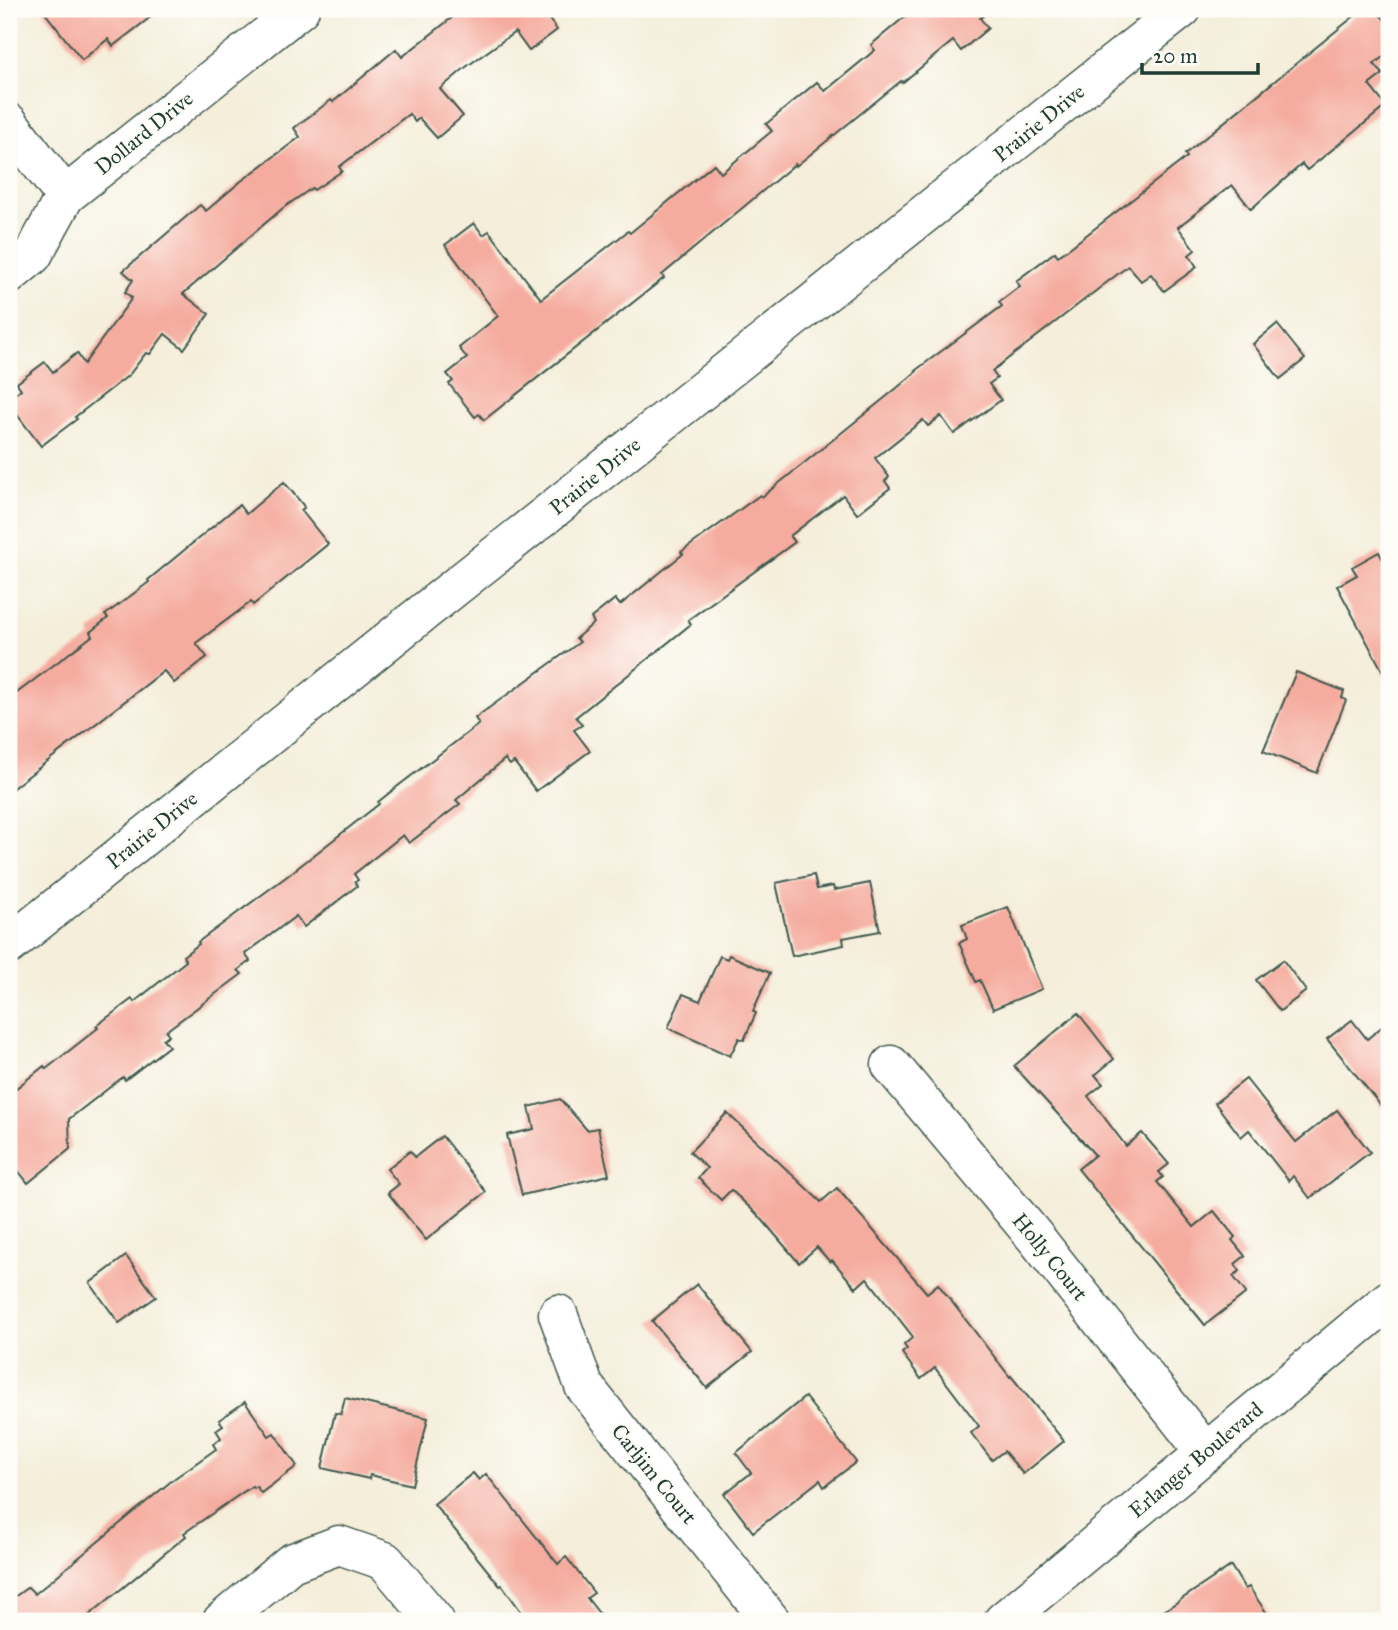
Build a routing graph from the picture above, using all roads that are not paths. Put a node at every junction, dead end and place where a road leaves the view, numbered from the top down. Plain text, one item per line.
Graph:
1 (300, 9) edge
2 (1182, 9) edge
3 (9, 123) edge
4 (65, 196) junction
5 (9, 275) edge
6 (9, 945) edge
7 (891, 1065) dead end
8 (1389, 1300) edge
9 (558, 1314) dead end
10 (1205, 1452) junction
11 (222, 1621) edge
12 (435, 1621) edge
13 (771, 1621) edge
14 (1003, 1621) edge

1 - 4 street, Dollard Drive
2 - 6 street, Prairie Drive
3 - 4 street
4 - 5 street, Dollard Drive
7 - 10 street, Holly Court
8 - 10 street, Erlanger Boulevard
9 - 13 street, Carljim Court
10 - 14 street, Erlanger Boulevard
11 - 12 street

